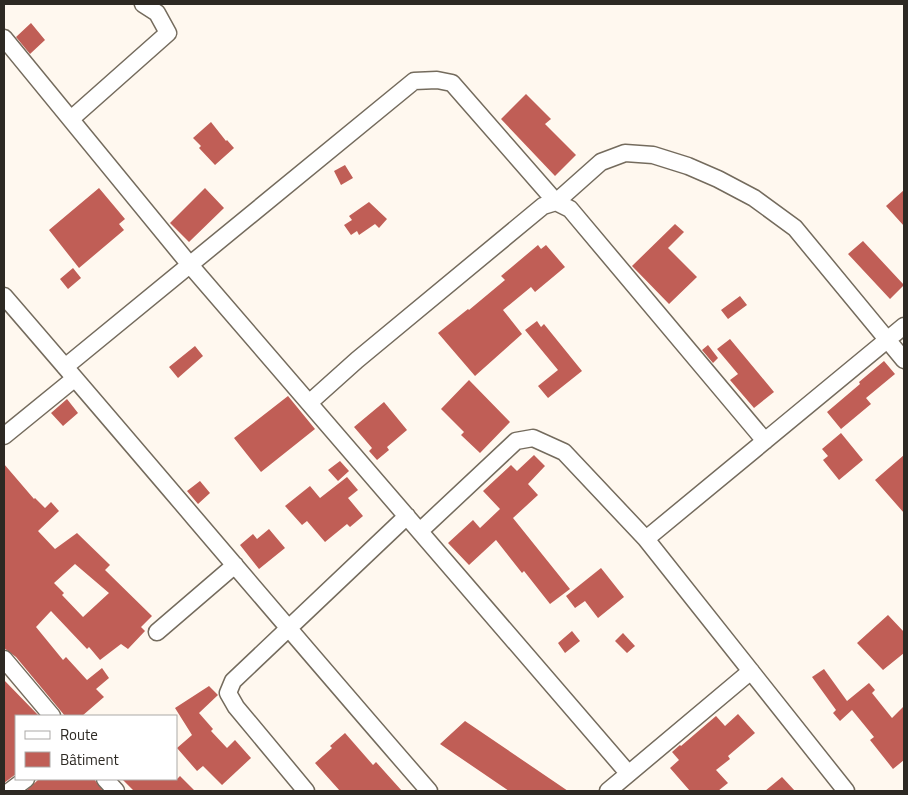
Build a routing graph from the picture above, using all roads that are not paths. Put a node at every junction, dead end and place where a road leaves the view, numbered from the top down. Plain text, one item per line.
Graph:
1 (143, 4) edge
2 (4, 38) edge
3 (71, 119) junction
4 (556, 202) junction
5 (190, 265) junction
6 (4, 296) edge
7 (904, 326) edge
8 (888, 340) junction
9 (904, 360) edge
10 (70, 373) junction
11 (309, 403) junction
12 (4, 436) edge
13 (765, 441) junction
14 (407, 516) junction
15 (420, 531) junction
16 (646, 539) junction
17 (235, 565) junction
18 (287, 629) junction
19 (157, 632) dead end
20 (4, 659) edge
21 (751, 671) junction
22 (51, 715) edge
23 (628, 773) junction
24 (25, 780) edge
25 (106, 780) edge
26 (10, 791) edge
27 (116, 791) edge
28 (306, 791) edge
29 (429, 791) edge
30 (608, 791) edge
31 (846, 791) edge

1 - 3 street
2 - 3 street
3 - 5 street
4 - 5 street
4 - 8 street
4 - 11 street
4 - 13 street
5 - 10 street
5 - 11 street
6 - 10 street
7 - 8 street
8 - 9 street
8 - 13 street
10 - 12 street
10 - 17 street
11 - 14 street
13 - 16 street
14 - 15 street
14 - 18 street
15 - 16 street
15 - 23 street
16 - 21 street
17 - 18 street
17 - 19 street
18 - 28 street
18 - 29 street
20 - 22 street
21 - 23 street
21 - 31 street
23 - 30 street
24 - 26 street
25 - 27 street

